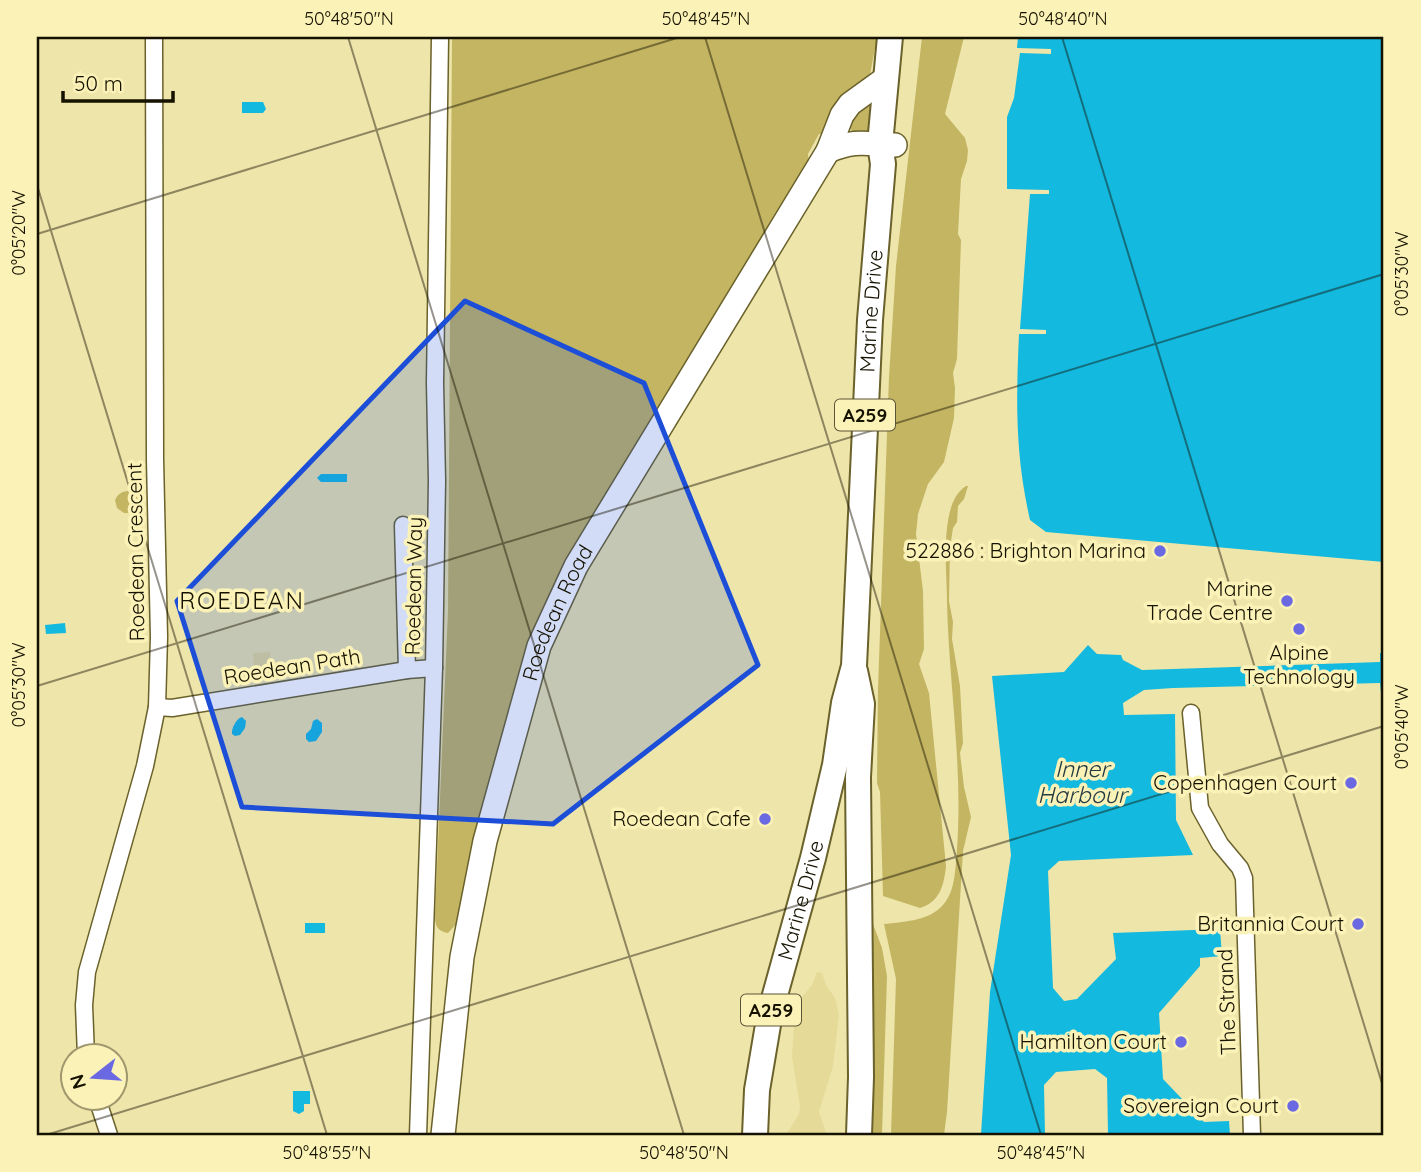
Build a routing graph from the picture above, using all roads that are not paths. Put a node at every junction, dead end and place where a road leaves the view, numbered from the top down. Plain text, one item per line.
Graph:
1 (154, 37) edge
2 (440, 37) edge
3 (890, 37) edge
4 (907, 37) edge
5 (886, 78) junction
6 (828, 150) junction
7 (886, 151) junction
8 (403, 526) dead end
9 (854, 666) junction
10 (434, 668) junction
11 (407, 670) junction
12 (157, 707) junction
13 (1191, 713) dead end
14 (85, 1042) edge
15 (102, 1112) edge
16 (109, 1135) edge
17 (418, 1135) edge
18 (443, 1135) edge
19 (755, 1135) edge
20 (859, 1135) edge
21 (1252, 1135) edge

1 - 12 street, Roedean Crescent
2 - 10 street, Roedean Way
3 - 5 main road, Marine Drive / A259
4 - 7 main road, Marine Drive / A259
5 - 6 main road, Roedean Road
5 - 7 main road, Marine Drive / A259
6 - 7 main road
6 - 18 main road, Roedean Road
7 - 9 main road, Marine Drive / A259
8 - 11 street
9 - 19 main road, Marine Drive / A259
9 - 20 main road, Marine Drive / A259
10 - 11 street, Roedean Path
10 - 17 street, Roedean Way
11 - 12 street, Roedean Path
12 - 14 street, Roedean Crescent
13 - 21 street, The Strand
15 - 16 street

